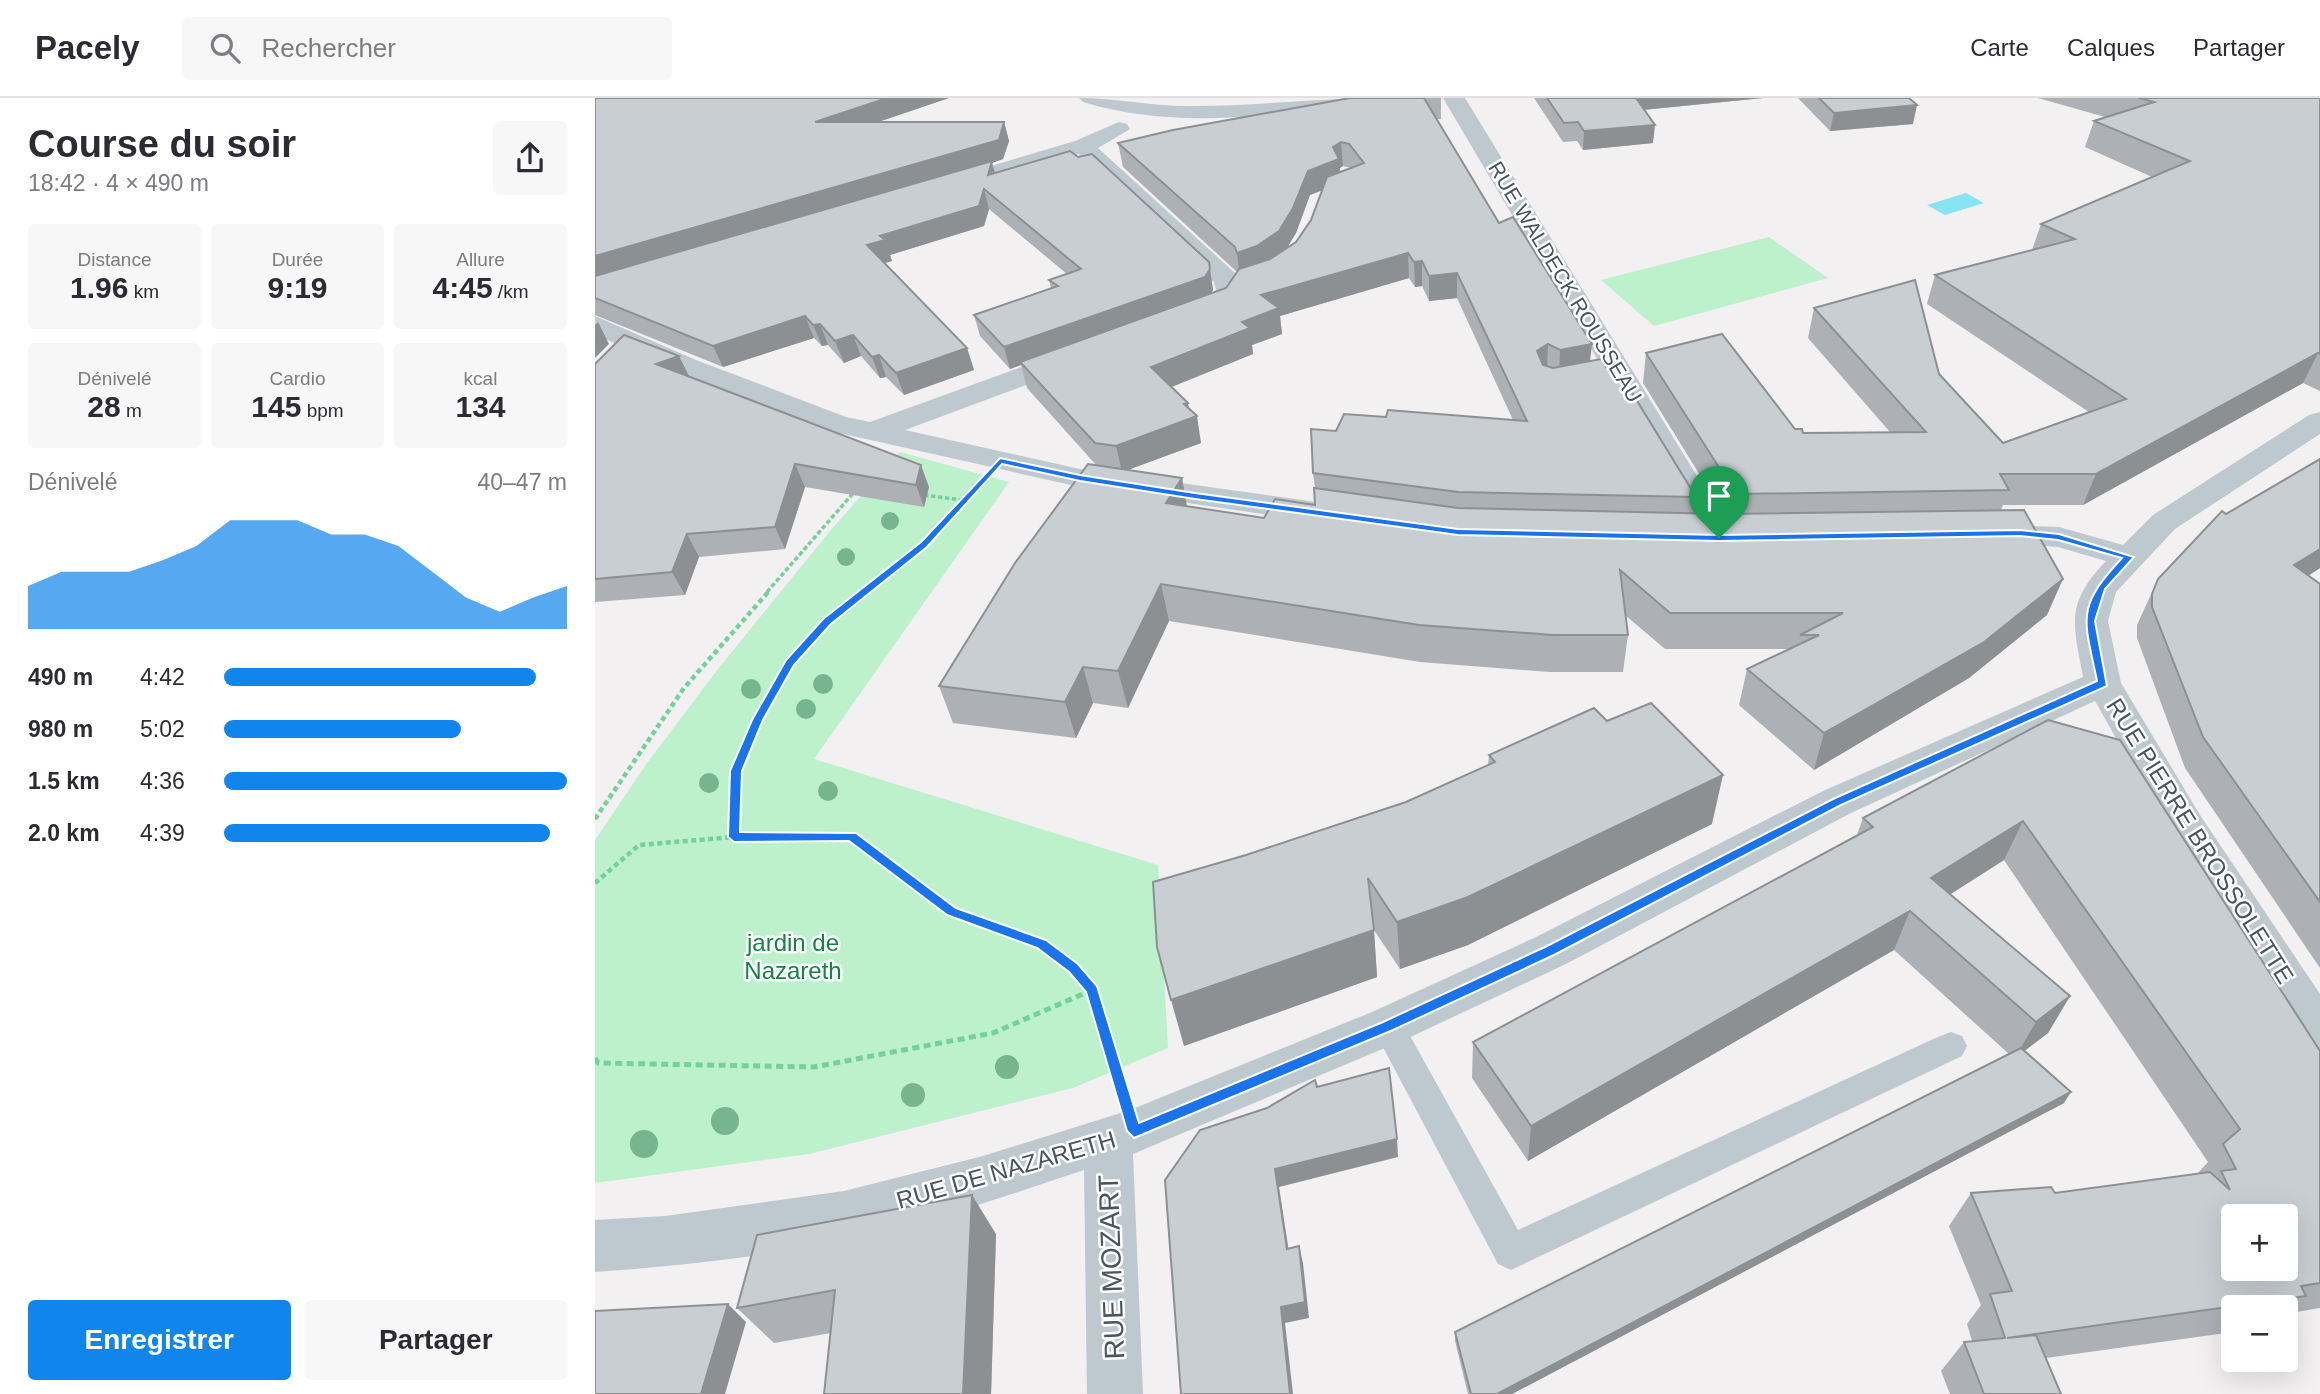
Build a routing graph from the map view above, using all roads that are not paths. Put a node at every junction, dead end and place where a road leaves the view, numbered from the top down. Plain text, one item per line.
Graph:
1 (1090, 98) edge
2 (1372, 98) edge
3 (1454, 98) edge
4 (1115, 118) junction
5 (1083, 146) junction
6 (925, 193) edge
7 (1168, 323) edge
8 (595, 324) edge
9 (1102, 347) edge
10 (1620, 372) junction
11 (1592, 378) edge
12 (2320, 421) edge
13 (886, 436) junction
14 (1352, 517) edge
15 (1952, 534) edge
16 (1678, 537) edge
17 (2129, 557) junction
18 (2103, 683) junction
19 (1388, 1026) junction
20 (2320, 1033) edge
21 (1951, 1046) dead end
22 (1121, 1136) junction
23 (595, 1246) edge
24 (1115, 1394) edge

1 - 4 street
2 - 4 street
3 - 10 street, RUE WALDECK ROUSSEAU
4 - 5 street
5 - 6 street
5 - 7 street
8 - 13 street
9 - 13 street
10 - 11 lane
10 - 16 street, RUE WALDECK ROUSSEAU
12 - 17 street
13 - 14 street
15 - 17 street
17 - 18 street
18 - 19 street, RUE DE NAZARETH
18 - 20 street, RUE PIERRE BROSSOLETTE
19 - 21 lane
19 - 22 street, RUE DE NAZARETH
22 - 23 street, RUE DE NAZARETH
22 - 24 street, RUE MOZART

